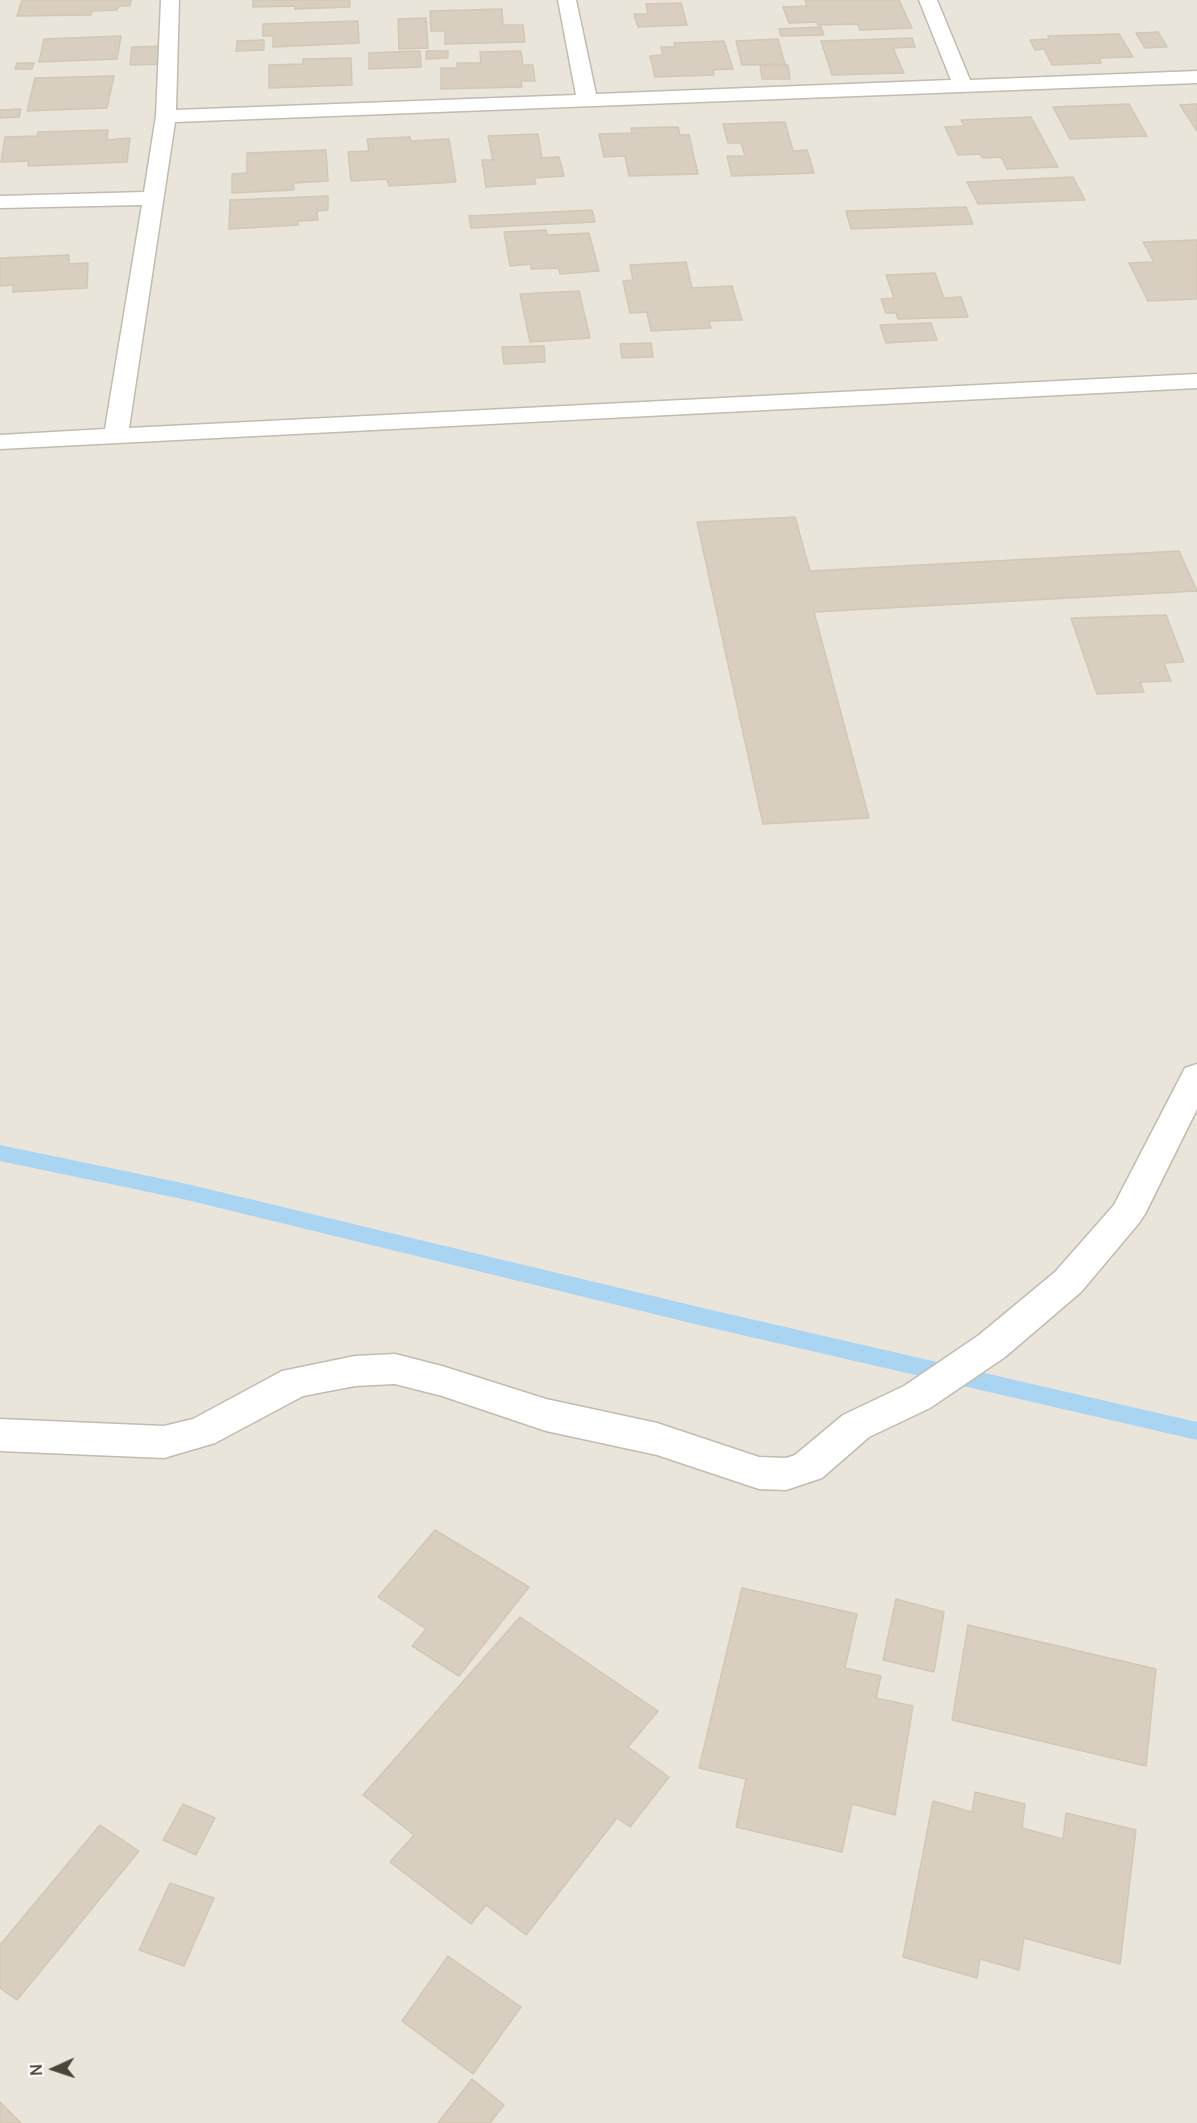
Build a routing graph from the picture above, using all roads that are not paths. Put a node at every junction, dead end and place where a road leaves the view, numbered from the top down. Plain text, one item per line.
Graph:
1 (170, 0) edge
2 (567, 0) edge
3 (928, 0) edge
4 (1197, 77) edge
5 (963, 86) junction
6 (587, 100) junction
7 (166, 116) junction
8 (152, 198) junction
9 (0, 202) edge
10 (1197, 381) edge
11 (116, 435) junction
12 (0, 441) edge
13 (1197, 1076) edge
14 (0, 1435) edge

1 - 7 street
2 - 6 street
3 - 5 street
4 - 5 street
5 - 6 street
6 - 7 street
7 - 8 street
8 - 9 street
8 - 11 street
10 - 11 street
11 - 12 street
13 - 14 street

